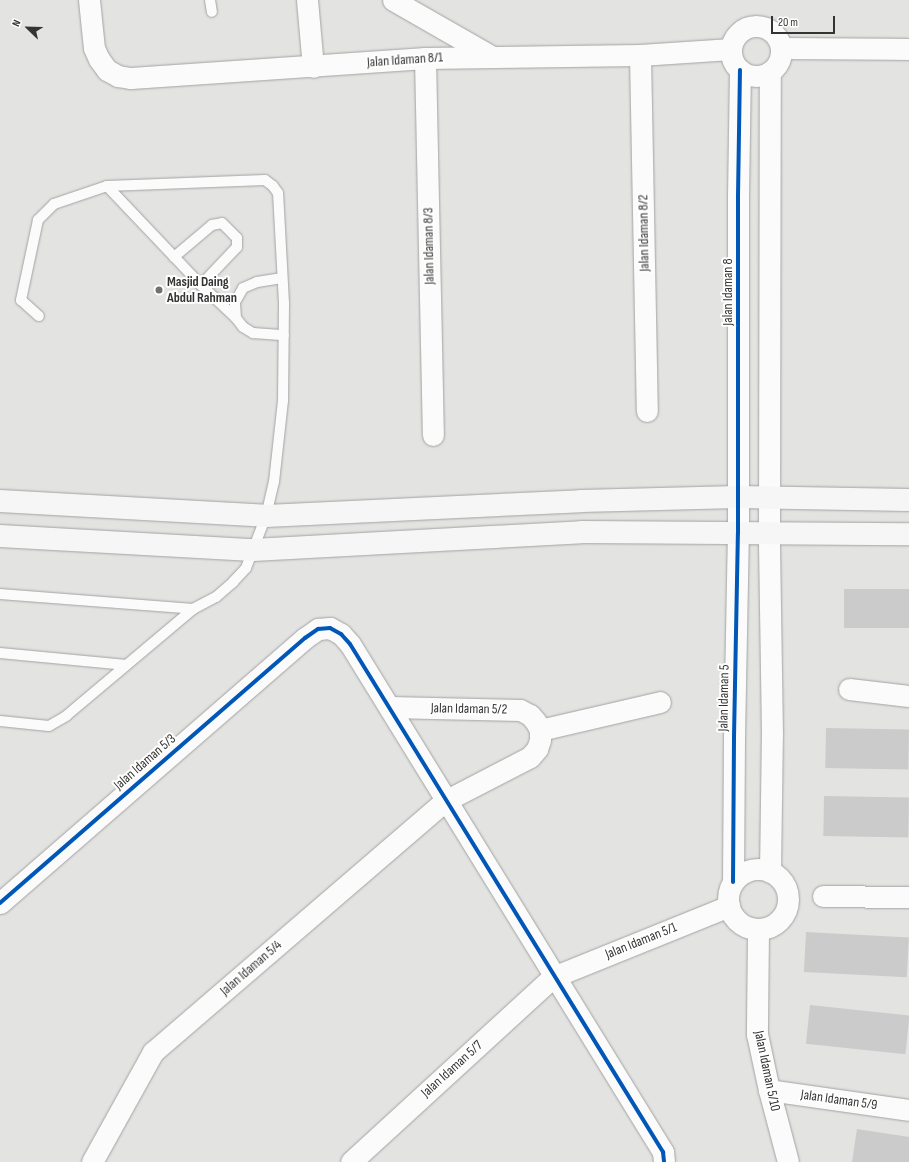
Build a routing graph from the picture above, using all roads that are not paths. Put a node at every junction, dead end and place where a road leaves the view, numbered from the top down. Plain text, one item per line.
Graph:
1 (89, 0) edge
2 (210, 0) edge
3 (307, 0) edge
4 (392, 0) edge
5 (212, 12) dead end
6 (781, 48) junction
7 (909, 48) edge
8 (732, 49) junction
9 (640, 55) junction
10 (489, 56) junction
11 (425, 58) junction
12 (313, 66) junction
13 (740, 70) junction
14 (770, 72) junction
15 (107, 186) junction
16 (174, 256) junction
17 (770, 273) junction
18 (739, 276) junction
19 (281, 278) junction
20 (201, 285) junction
21 (39, 316) dead end
22 (236, 318) junction
23 (284, 335) junction
24 (647, 410) dead end
25 (433, 435) dead end
26 (909, 500) edge
27 (0, 501) edge
28 (738, 515) junction
29 (769, 515) junction
30 (266, 516) junction
31 (909, 534) edge
32 (0, 536) edge
33 (252, 550) junction
34 (0, 594) edge
35 (193, 609) junction
36 (0, 652) edge
37 (126, 665) junction
38 (849, 689) dead end
39 (909, 696) edge
40 (660, 702) dead end
41 (389, 707) junction
42 (0, 721) edge
43 (540, 730) junction
44 (445, 801) junction
45 (770, 872) junction
46 (733, 882) junction
47 (823, 896) dead end
48 (909, 897) edge
49 (0, 903) edge
50 (728, 906) junction
51 (758, 930) junction
52 (553, 977) junction
53 (769, 1090) junction
54 (909, 1110) edge
55 (92, 1162) edge
56 (351, 1162) edge
57 (664, 1162) edge
58 (788, 1162) edge

1 - 12 street, Jalan Idaman 8/1
2 - 5 lane
3 - 12 street
4 - 10 street
6 - 7 street
6 - 8 street
6 - 14 street
8 - 9 street, Jalan Idaman 8/1
8 - 13 street
9 - 10 street, Jalan Idaman 8/1
9 - 24 street, Jalan Idaman 8/2
10 - 11 street, Jalan Idaman 8/1
11 - 12 street, Jalan Idaman 8/1
11 - 25 street, Jalan Idaman 8/3
13 - 14 street
13 - 18 street, Jalan Idaman 8
14 - 17 street
15 - 16 lane
15 - 19 lane
15 - 21 lane
16 - 20 lane
16 - 20 lane
17 - 18 street
17 - 29 street
18 - 28 street, Jalan Idaman 8
19 - 22 lane
19 - 23 lane
20 - 22 lane
22 - 23 lane
23 - 30 lane
26 - 29 main road
27 - 30 main road
28 - 29 main road
28 - 29 main road
28 - 30 main road
28 - 33 main road
28 - 46 street, Jalan Idaman 5
29 - 31 main road
29 - 45 street
30 - 33 lane
32 - 33 main road
33 - 35 lane
34 - 35 lane
35 - 37 lane
36 - 37 lane
37 - 42 lane
38 - 39 street
40 - 43 street
41 - 43 street, Jalan Idaman 5/2
41 - 44 street, Jalan Idaman 5/3
41 - 49 street, Jalan Idaman 5/3
43 - 44 street
44 - 52 street, Jalan Idaman 5/3
44 - 55 street, Jalan Idaman 5/4
45 - 46 street
45 - 51 street
46 - 50 street
47 - 48 street
50 - 51 street
50 - 52 street, Jalan Idaman 5/1
51 - 53 street, Jalan Idaman 5/10
52 - 56 street, Jalan Idaman 5/7
52 - 57 street, Jalan Idaman 5/3
53 - 54 street, Jalan Idaman 5/9
53 - 58 street, Jalan Idaman 5/10

